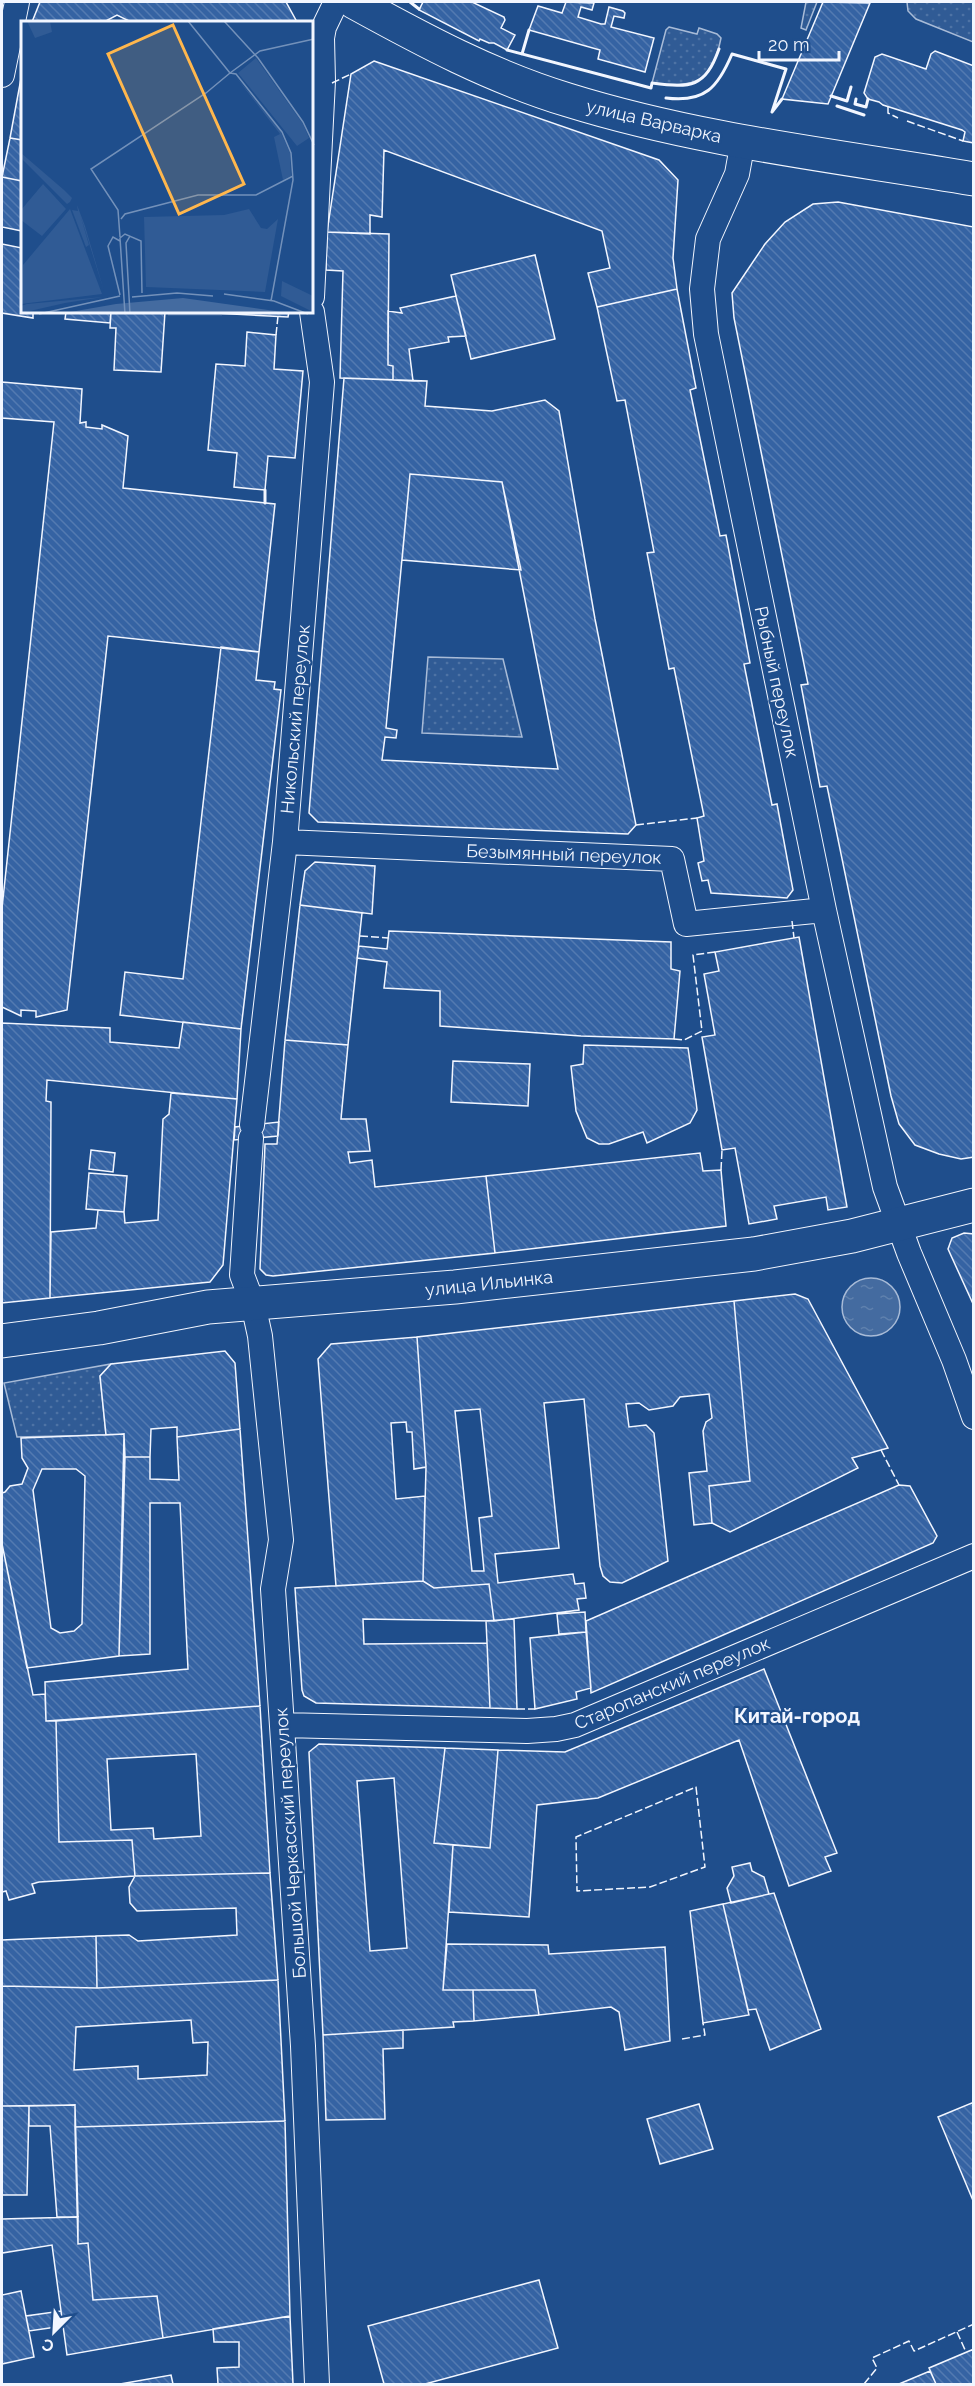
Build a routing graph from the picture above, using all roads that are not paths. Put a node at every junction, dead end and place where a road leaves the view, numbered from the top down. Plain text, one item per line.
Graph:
1 (17, 2) edge
2 (336, 2) edge
3 (354, 2) edge
4 (2, 75) edge
5 (743, 141) junction
6 (974, 179) edge
7 (314, 258) edge
8 (312, 314) edge
9 (285, 842) junction
10 (824, 910) junction
11 (974, 1204) edge
12 (899, 1225) junction
13 (253, 1304) junction
14 (2, 1341) edge
15 (974, 1417) edge
16 (974, 1556) edge
17 (282, 1725) junction
18 (317, 2385) edge

1 - 4 street
2 - 7 street
3 - 5 street, улица Варварка
5 - 6 street, улица Варварка
5 - 10 street, Рыбный переулок
8 - 9 street, Никольский переулок
9 - 10 street, Безымянный переулок
9 - 13 street, Никольский переулок
10 - 12 street, Рыбный переулок
11 - 12 street, улица Ильинка
12 - 13 street, улица Ильинка
12 - 15 street, Рыбный переулок
13 - 14 street, улица Ильинка
13 - 17 street, Большой Черкасский переулок
16 - 17 street, Старопанский переулок
17 - 18 street, Большой Черкасский переулок

